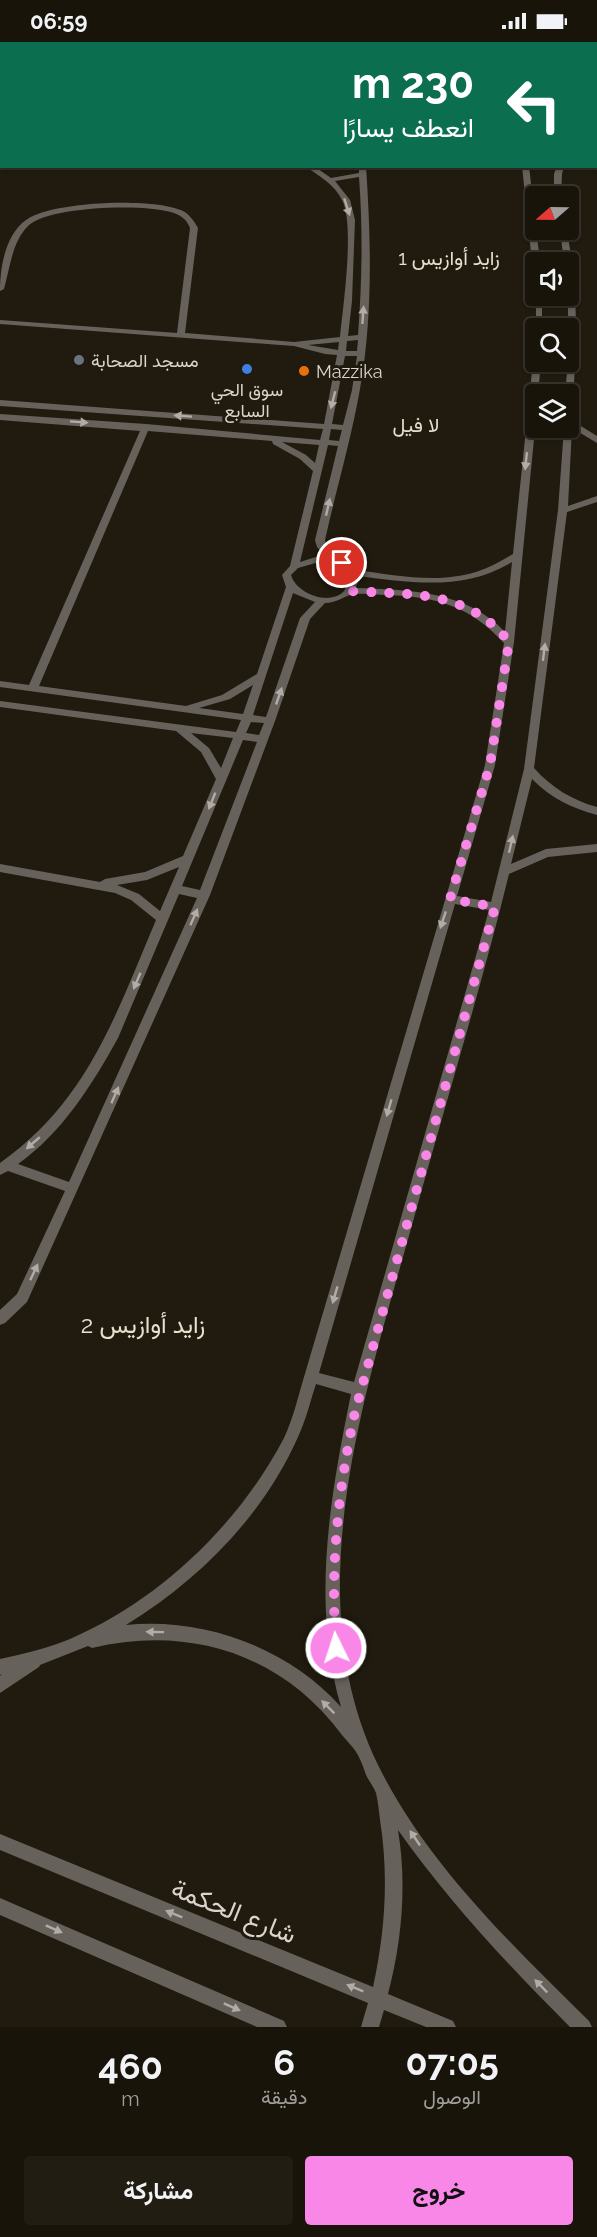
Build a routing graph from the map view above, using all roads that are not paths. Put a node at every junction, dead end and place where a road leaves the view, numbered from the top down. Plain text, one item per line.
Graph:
1 (311, 168) edge
2 (525, 168) edge
3 (560, 168) edge
4 (362, 171) edge
5 (329, 180) junction
6 (558, 186) edge
7 (535, 252) edge
8 (0, 289) edge
9 (0, 322) edge
10 (181, 335) junction
11 (344, 337) junction
12 (362, 337) junction
13 (294, 344) junction
14 (343, 353) junction
15 (361, 354) junction
16 (536, 372) edge
17 (0, 404) edge
18 (56, 407) junction
19 (0, 417) edge
20 (51, 420) junction
21 (326, 426) junction
22 (146, 427) junction
23 (346, 428) junction
24 (579, 429) edge
25 (267, 438) junction
26 (567, 438) edge
27 (597, 440) edge
28 (322, 443) junction
29 (342, 444) junction
30 (316, 470) junction
31 (597, 499) edge
32 (563, 510) junction
33 (516, 556) junction
34 (333, 560) junction
35 (294, 566) junction
36 (353, 573) junction
37 (290, 588) junction
38 (350, 591) junction
39 (322, 600) junction
40 (509, 642) junction
41 (260, 676) junction
42 (0, 684) edge
43 (33, 688) junction
44 (0, 704) edge
45 (181, 709) junction
46 (247, 718) junction
47 (270, 721) junction
48 (178, 728) junction
49 (239, 736) junction
50 (263, 739) junction
51 (529, 769) junction
52 (221, 778) junction
53 (597, 811) edge
54 (597, 848) edge
55 (189, 858) junction
56 (0, 868) edge
57 (505, 871) junction
58 (98, 884) junction
59 (176, 890) junction
60 (204, 895) junction
61 (450, 899) junction
62 (495, 907) junction
63 (163, 919) junction
64 (4, 1168) edge
65 (73, 1188) junction
66 (0, 1319) edge
67 (311, 1377) junction
68 (359, 1390) junction
69 (78, 1642) junction
70 (39, 1658) junction
71 (0, 1667) edge
72 (0, 1685) edge
73 (365, 1752) junction
74 (383, 1792) junction
75 (0, 1842) edge
76 (0, 1906) edge
77 (379, 1999) junction
78 (278, 2027) edge
79 (370, 2027) edge
80 (447, 2027) edge
81 (583, 2027) edge

1 - 5 street
2 - 7 street
3 - 6 street
4 - 5 street
12 -> 4 street
5 -> 11 street
8 - 10 street
9 - 10 street
10 - 13 street
11 - 12 street
11 - 13 street
11 - 14 street
12 - 15 street
13 - 14 street
14 - 15 street
14 -> 21 street
15 - 23 street
16 -> 33 street
17 - 18 street
18 - 20 street
21 -> 18 street
19 - 20 street
20 -> 22 street
21 - 23 street
21 - 28 street
22 - 25 street
22 - 43 street
23 - 29 street
24 - 27 street
25 - 28 street
25 - 30 street
26 - 32 street
28 - 29 street
28 - 30 street
34 -> 29 street
30 - 35 street
31 - 32 street
51 -> 32 street
33 - 36 street
33 - 40 street
34 - 35 street
34 - 36 street
35 - 37 street
36 - 38 street
37 - 39 street
37 - 41 street
38 - 39 street
38 - 40 street
47 -> 39 street
40 - 61 street
41 - 45 street
41 - 46 street
42 - 43 street
43 - 45 street
44 - 48 street
45 - 46 street
46 - 47 street
46 - 49 street
47 - 50 street
48 - 49 street
48 - 52 street
49 - 50 street
49 - 52 street
50 - 60 street
51 - 53 street
57 -> 51 street
52 -> 55 street
54 - 57 street
55 - 58 street
55 - 59 street
56 - 58 street
57 - 62 street
58 - 63 street
59 - 60 street
59 - 63 street
65 -> 60 street
61 - 62 street
61 -> 67 street
62 - 68 street
63 -> 64 street
64 - 65 street
66 -> 65 street
67 - 68 street
67 - 69 street
68 - 73 street
69 - 70 street
73 -> 69 street
70 - 71 street
70 - 72 street
73 - 74 street
74 - 77 street
81 -> 74 street
77 -> 75 street, شارع الحكمة
76 -> 78 street
77 - 79 street
77 - 80 street, شارع الحكمة

